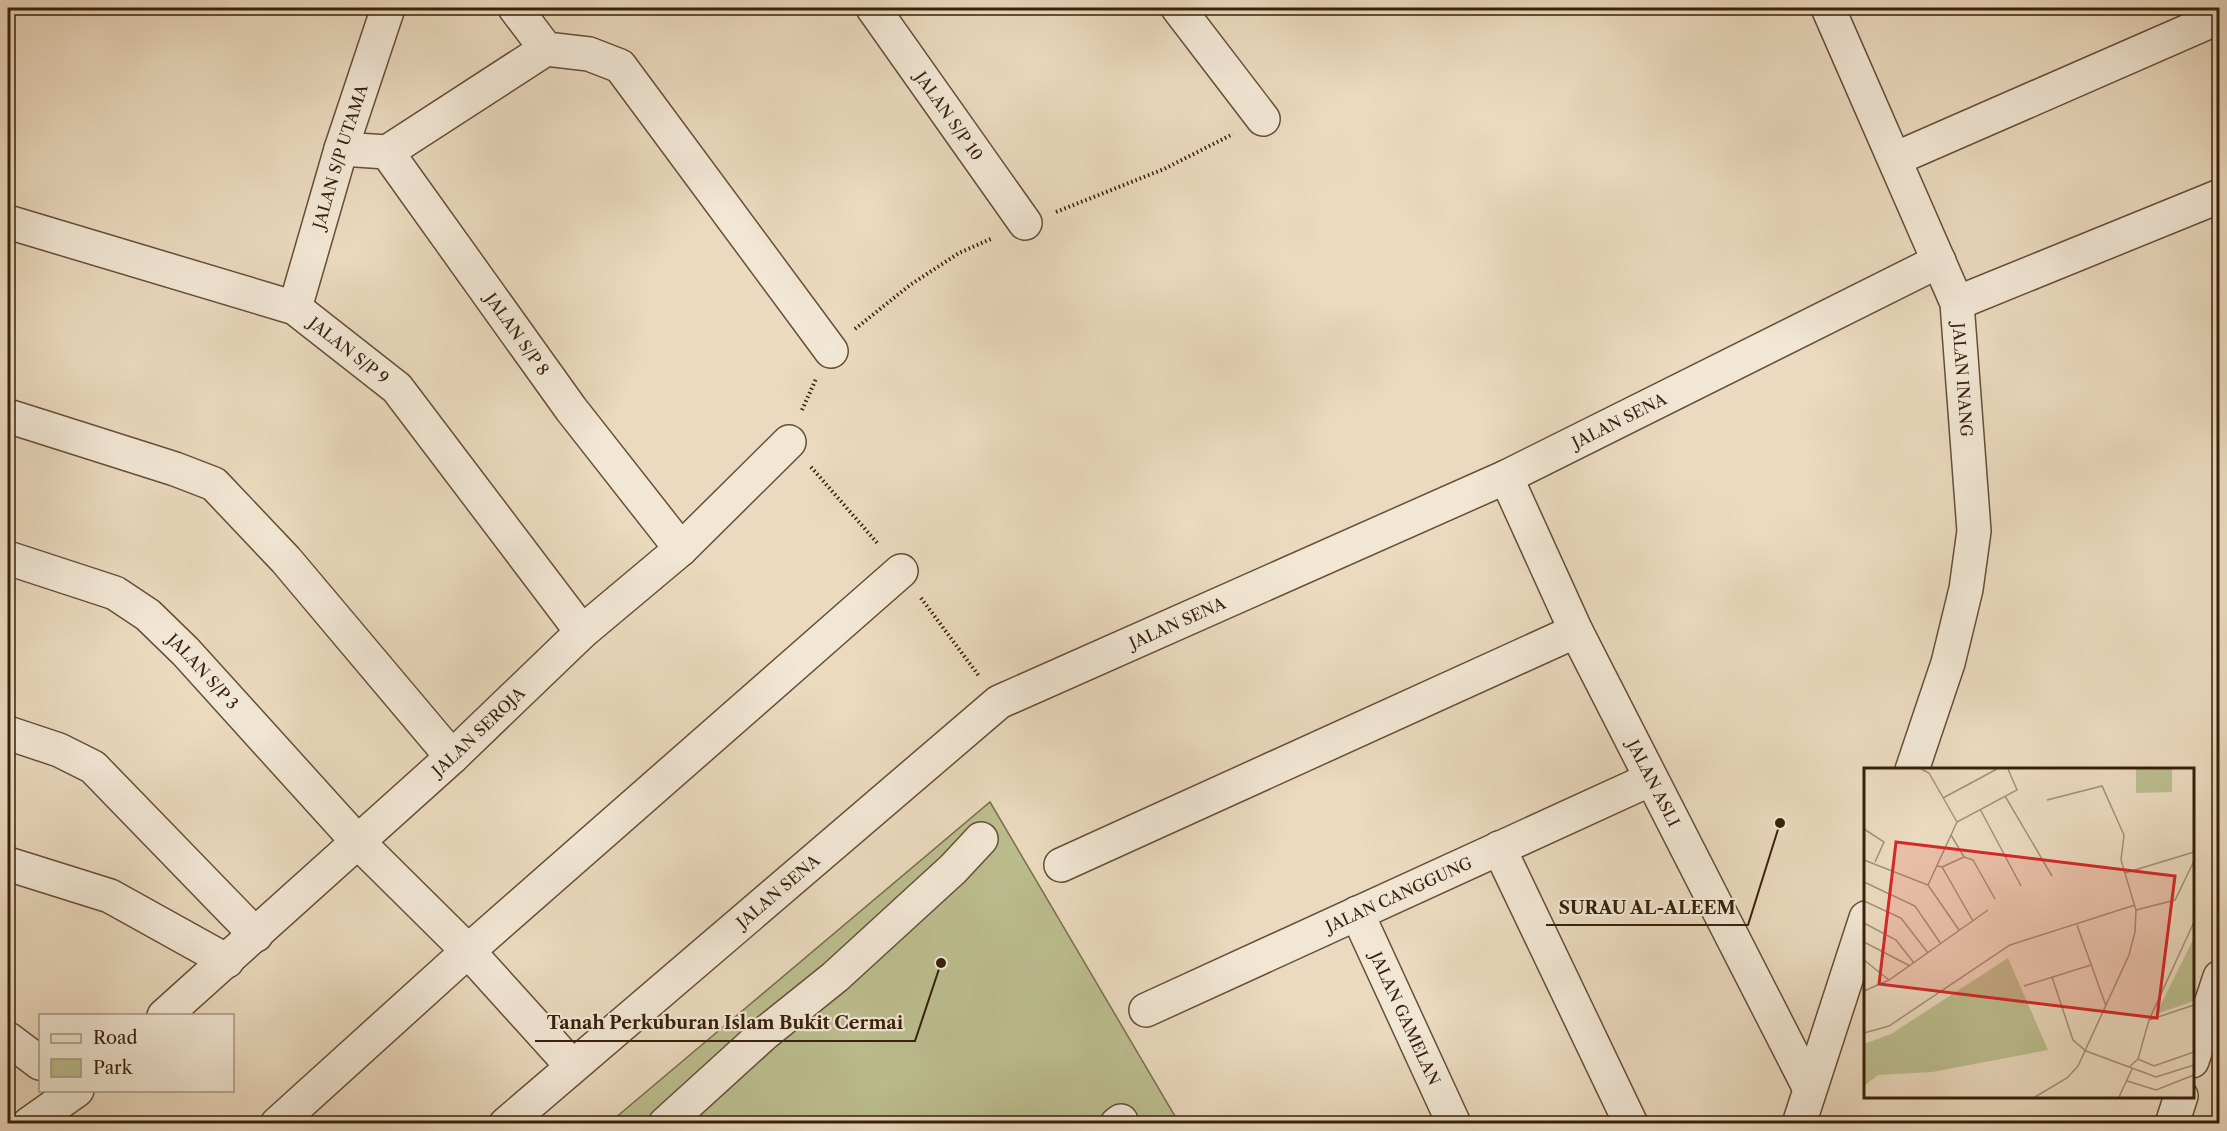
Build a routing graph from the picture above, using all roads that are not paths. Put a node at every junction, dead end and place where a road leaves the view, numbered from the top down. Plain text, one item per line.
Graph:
1 (388, 8) edge
2 (514, 8) edge
3 (873, 8) edge
4 (1178, 8) edge
5 (1838, 11) edge
6 (2220, 17) edge
7 (546, 49) junction
8 (1263, 119) road end
9 (341, 148) junction
10 (387, 152) junction
11 (1895, 159) junction
12 (2220, 196) edge
13 (8, 222) edge
14 (1025, 223) road end
15 (1939, 261) junction
16 (1958, 303) junction
17 (295, 308) junction
18 (831, 351) road end
19 (8, 416) edge
20 (789, 442) road end
21 (1506, 477) junction
22 (681, 549) junction
23 (8, 558) edge
24 (901, 571) dead end
25 (582, 632) junction
26 (1576, 632) junction
27 (8, 733) edge
28 (452, 757) junction
29 (1913, 768) edge
30 (1651, 779) junction
31 (981, 839) dead end
32 (358, 842) junction
33 (1499, 848) junction
34 (8, 864) edge
35 (1061, 865) dead end
36 (1358, 914) junction
37 (1864, 924) edge
38 (256, 935) junction
39 (468, 951) junction
40 (227, 961) junction
41 (2220, 977) edge
42 (1146, 1010) dead end
43 (166, 1014) edge
44 (8, 1039) edge
45 (2194, 1058) edge
46 (39, 1062) edge
47 (572, 1066) junction
48 (1809, 1087) junction
49 (74, 1092) edge
50 (2180, 1098) edge
51 (29, 1124) edge
52 (277, 1124) edge
53 (506, 1124) edge
54 (665, 1124) edge
55 (1454, 1124) edge
56 (1631, 1124) edge
57 (1799, 1124) edge
58 (2172, 1124) edge

1 - 9 street, JALAN S/P UTAMA
2 - 7 street
3 - 14 street, JALAN S/P 10
4 - 8 street
5 - 11 street, JALAN INANG
6 - 11 street
7 - 10 street
7 - 18 street
9 - 10 street
9 - 17 street, JALAN S/P UTAMA
10 - 22 street, JALAN S/P 8
11 - 15 street, JALAN INANG
12 - 16 street
13 - 17 street, JALAN S/P 9
15 - 16 street, JALAN INANG
15 - 21 street, JALAN SENA
16 - 29 street, JALAN INANG
17 - 25 street, JALAN S/P 9
19 - 28 street
20 - 22 street, JALAN SEROJA
21 - 26 street, JALAN ASLI
21 - 47 street, JALAN SENA
22 - 25 street, JALAN SEROJA
23 - 32 street, JALAN S/P 3
24 - 39 street
25 - 28 street, JALAN SEROJA
26 - 30 street, JALAN ASLI
26 - 35 street
27 - 38 street
28 - 32 street, JALAN SEROJA
30 - 33 street, JALAN CANGGUNG
30 - 48 street, JALAN ASLI
31 - 54 street
32 - 38 street, JALAN SEROJA
32 - 39 street, JALAN S/P 3
33 - 36 street, JALAN CANGGUNG
33 - 56 street
34 - 40 street
36 - 42 street, JALAN CANGGUNG
36 - 55 street, JALAN GAMELAN
37 - 48 street
38 - 40 street, JALAN SEROJA
39 - 47 street, JALAN S/P 3
39 - 52 street
40 - 43 street, JALAN SEROJA
41 - 45 street
44 - 46 street
47 - 53 street, JALAN SENA
48 - 57 street
49 - 51 street
50 - 58 street

